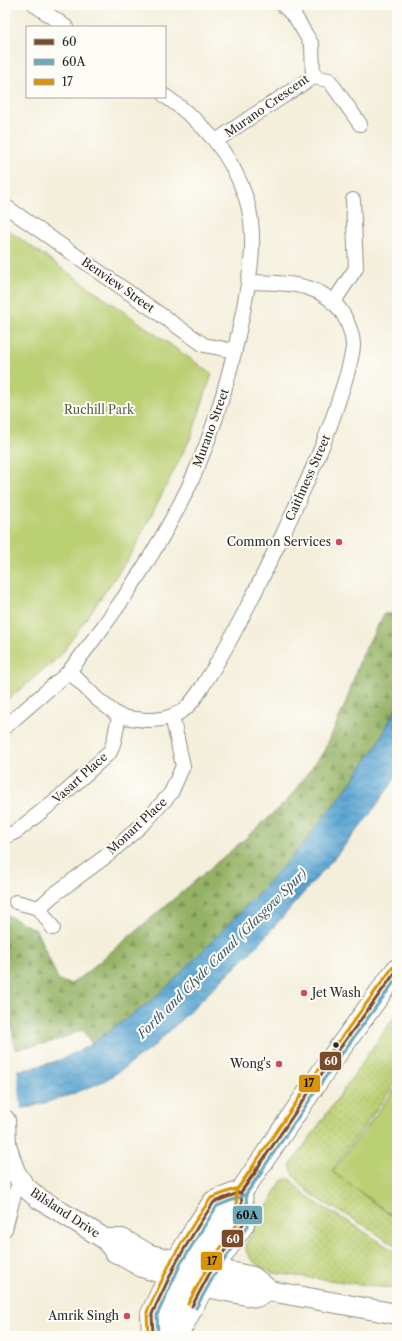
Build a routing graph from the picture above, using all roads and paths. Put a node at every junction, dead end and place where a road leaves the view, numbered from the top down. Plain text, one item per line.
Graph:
1 (35, 5) edge
2 (283, 5) edge
3 (65, 26) edge
4 (312, 77) junction
5 (166, 97) edge
6 (360, 124) dead end
7 (216, 142) junction
8 (353, 200) dead end
9 (5, 206) edge
10 (249, 282) junction
11 (334, 303) junction
12 (235, 351) junction
13 (69, 671) junction
14 (119, 716) junction
15 (172, 716) junction
16 (5, 727) edge
17 (5, 837) edge
18 (16, 902) dead end
19 (39, 908) junction
20 (53, 928) dead end
21 (397, 970) edge
22 (5, 1120) edge
23 (23, 1184) junction
24 (241, 1192) junction
25 (5, 1229) edge
26 (190, 1273) junction
27 (397, 1314) edge
28 (153, 1336) edge
29 (161, 1336) edge
30 (172, 1336) edge

1 - 3 street
2 - 4 street, Murano Crescent
4 - 6 street
4 - 7 street, Murano Crescent
5 - 7 street, Murano Street
7 - 10 street, Murano Street
8 - 11 street
9 - 12 street, Benview Street
10 - 11 street, Caithness Street
10 - 12 street, Murano Street
11 - 15 street, Caithness Street
12 - 13 street, Murano Street
13 - 14 street
13 - 16 street, Murano Street
14 - 15 street, Caithness Street
14 - 17 street, Vasart Place
15 - 19 street, Monart Place
18 - 19 street
19 - 20 street
21 - 24 main road
22 - 23 main road, Bilsland Drive
23 - 25 street
23 - 26 main road, Bilsland Drive
24 - 26 main road
24 - 26 main road
26 - 27 main road, Bilsland Drive
26 - 28 main road
26 - 29 main road
26 - 30 main road

